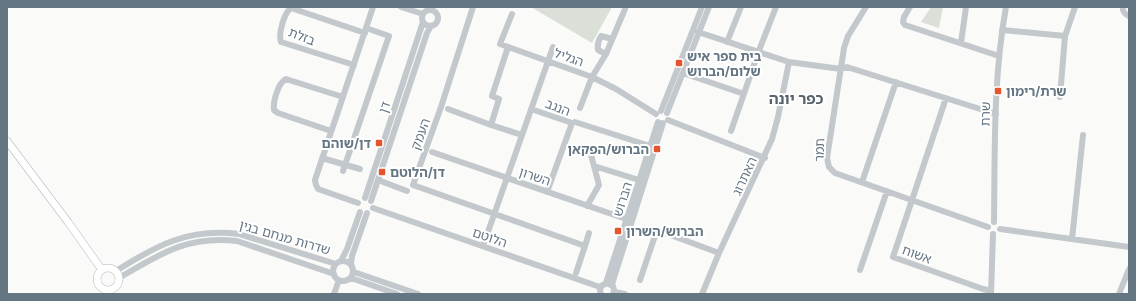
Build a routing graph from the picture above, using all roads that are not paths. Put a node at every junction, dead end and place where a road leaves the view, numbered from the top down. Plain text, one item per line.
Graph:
1 (374, 7) edge
2 (401, 7) edge
3 (473, 7) edge
4 (702, 7) edge
5 (709, 7) edge
6 (741, 7) edge
7 (776, 7) edge
8 (866, 7) edge
9 (910, 7) edge
10 (966, 7) edge
11 (1006, 7) edge
12 (1075, 7) edge
13 (1123, 7) edge
14 (625, 9) dead end
15 (437, 10) edge
16 (426, 11) edge
17 (512, 14) dead end
18 (1129, 16) edge
19 (423, 22) junction
20 (431, 26) junction
21 (366, 30) junction
22 (1002, 30) junction
23 (698, 32) junction
24 (1065, 36) junction
25 (612, 39) junction
26 (727, 42) junction
27 (961, 43) junction
28 (552, 47) dead end
29 (508, 48) junction
30 (606, 54) junction
31 (757, 56) junction
32 (999, 56) junction
33 (548, 61) junction
34 (789, 62) junction
35 (354, 65) junction
36 (841, 69) junction
37 (683, 73) junction
38 (592, 77) junction
39 (896, 82) junction
40 (744, 94) junction
41 (343, 97) junction
42 (1060, 97) dead end
43 (946, 98) junction
44 (580, 108) dead end
45 (448, 109) dead end
46 (531, 109) junction
47 (661, 113) junction
48 (996, 114) junction
49 (663, 121) junction
50 (576, 122) dead end
51 (490, 125) junction
52 (331, 131) junction
53 (1083, 135) dead end
54 (522, 136) junction
55 (7, 141) edge
56 (727, 142) junction
57 (650, 146) junction
58 (589, 147) dead end
59 (432, 152) dead end
60 (322, 158) junction
61 (764, 158) junction
62 (345, 165) junction
63 (594, 166) junction
64 (360, 169) dead end
65 (343, 171) dead end
66 (507, 178) junction
67 (378, 180) junction
68 (639, 180) junction
69 (862, 182) junction
70 (407, 190) dead end
71 (547, 192) junction
72 (887, 192) junction
73 (368, 200) junction
74 (912, 200) junction
75 (358, 204) junction
76 (587, 206) junction
77 (373, 208) junction
78 (360, 212) junction
79 (367, 213) junction
80 (494, 215) junction
81 (629, 220) junction
82 (994, 222) junction
83 (988, 227) junction
84 (1000, 229) junction
85 (590, 233) dead end
86 (993, 234) junction
87 (1072, 239) junction
88 (483, 246) junction
89 (585, 246) junction
90 (1129, 247) edge
91 (719, 253) junction
92 (338, 262) junction
93 (351, 264) junction
94 (1129, 269) edge
95 (102, 270) junction
96 (860, 270) dead end
97 (116, 271) junction
98 (576, 273) dead end
99 (334, 274) junction
100 (352, 275) junction
101 (119, 278) junction
102 (339, 280) junction
103 (640, 280) dead end
104 (609, 284) junction
105 (114, 291) edge
106 (601, 291) edge
107 (991, 292) edge
108 (613, 293) edge
109 (334, 294) edge
110 (397, 294) edge
111 (418, 294) edge
112 (624, 294) edge
113 (702, 294) edge
114 (1119, 294) edge

1 - 21 street
2 - 16 street
3 - 80 street, העמק
4 - 47 street
5 - 23 street
6 - 26 street
7 - 31 street
8 - 36 street, תמר
9 - 27 street
10 - 27 street
11 - 22 street, שרת
12 - 24 street
13 - 18 street
14 - 25 street
15 - 16 street
15 - 20 street
16 - 19 street
17 - 29 street
19 - 20 street
19 - 73 street, דן
20 - 67 street, דן
21 - 35 street
21 - 35 street, בזלת
21 - 62 street
22 - 24 street
22 - 32 street, שרת
23 - 26 street
23 - 37 street
24 - 42 street
25 - 30 street
25 - 30 street
26 - 31 street
27 - 32 street
28 - 33 street, הנגב
29 - 33 street, הגליל
29 - 51 street
30 - 38 street
31 - 34 street
31 - 40 street
32 - 48 street, שרת
33 - 38 street, הגליל
33 - 46 street, הנגב
34 - 36 street
34 - 61 street, האתרוג
35 - 41 street
36 - 39 street
36 - 69 street, תמר
37 - 40 street
37 - 47 street
38 - 44 street
38 - 47 street, הגליל
39 - 43 street
39 - 69 street
40 - 56 street
41 - 52 street
41 - 52 street
43 - 48 street
43 - 74 street
45 - 51 street
46 - 54 street
46 - 71 street, הנגב
47 - 49 street
47 - 49 street
48 - 82 street, שרת
49 - 56 street
49 - 57 street, הברוש
49 - 81 street, הברוש
50 - 57 street
51 - 54 street
52 - 60 street
53 - 87 street
54 - 66 street
55 - 95 main road
56 - 61 street
57 - 68 street, הברוש
58 - 63 street
59 - 66 street, השרון
60 - 62 street
60 - 75 street
61 - 91 street, האתרוג
62 - 64 street
62 - 65 street
63 - 68 street
63 - 76 street
66 - 71 street, השרון
66 - 80 street
67 - 70 street
67 - 73 street, דן
68 - 81 street, הברוש
69 - 72 street, תמר
71 - 76 street, השרון
72 - 74 street, תמר
72 - 96 street
73 - 75 street
73 - 77 street
74 - 83 street, תמר
74 - 107 street, אשוח
75 - 78 street
76 - 81 street, השרון
77 - 79 street
77 - 88 street, הלוטם
78 - 79 street
78 - 92 street
79 - 93 street
80 - 88 street
80 - 89 street
81 - 104 street, הברוש
82 - 83 street
82 - 84 street
83 - 86 street
84 - 86 street
84 - 87 street
85 - 89 street
86 - 107 street
87 - 90 street
88 - 106 street, הלוטם
89 - 98 street
91 - 103 street
91 - 113 street, האתרוג
92 - 93 street
92 - 97 street, שדרות מנחם בגין
92 - 99 street
93 - 100 street
94 - 114 street
95 - 97 main road
95 - 105 main road
97 - 101 main road
99 - 101 street, שדרות מנחם בגין
99 - 102 street
100 - 102 street
100 - 110 street
100 - 111 street
101 - 105 main road
102 - 109 street
104 - 106 street
104 - 108 street
108 - 112 street

